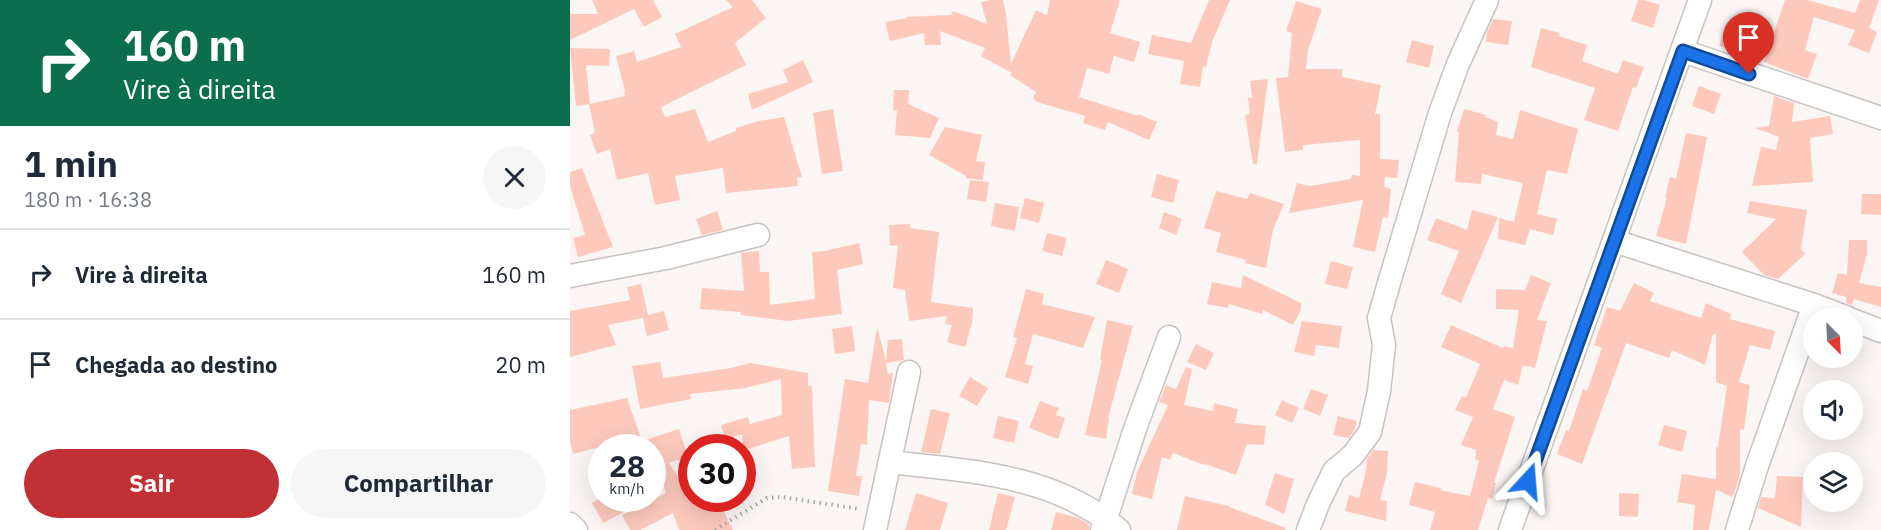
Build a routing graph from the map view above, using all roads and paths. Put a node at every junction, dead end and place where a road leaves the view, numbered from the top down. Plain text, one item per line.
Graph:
1 (1487, 0) edge
2 (1700, 0) edge
3 (1683, 51) junction
4 (1881, 118) edge
5 (758, 236) dead end
6 (1614, 241) junction
7 (570, 276) edge
8 (1814, 305) junction
9 (1822, 308) edge
10 (1863, 324) edge
11 (1881, 331) edge
12 (1169, 338) dead end
13 (909, 372) dead end
14 (890, 462) junction
15 (877, 521) edge
16 (570, 524) edge
17 (1109, 526) edge
18 (576, 530) edge
19 (715, 530) edge
20 (1308, 530) edge
21 (1510, 530) edge
22 (1737, 530) edge

1 - 20 street
2 - 3 street
3 - 4 street
3 - 6 street
5 - 7 street
6 - 8 street
6 - 21 street
8 - 9 street
8 - 22 street
10 - 11 street
12 - 17 street
13 - 14 street
14 - 15 street
14 - 17 street
15 - 19 path
16 - 18 street

